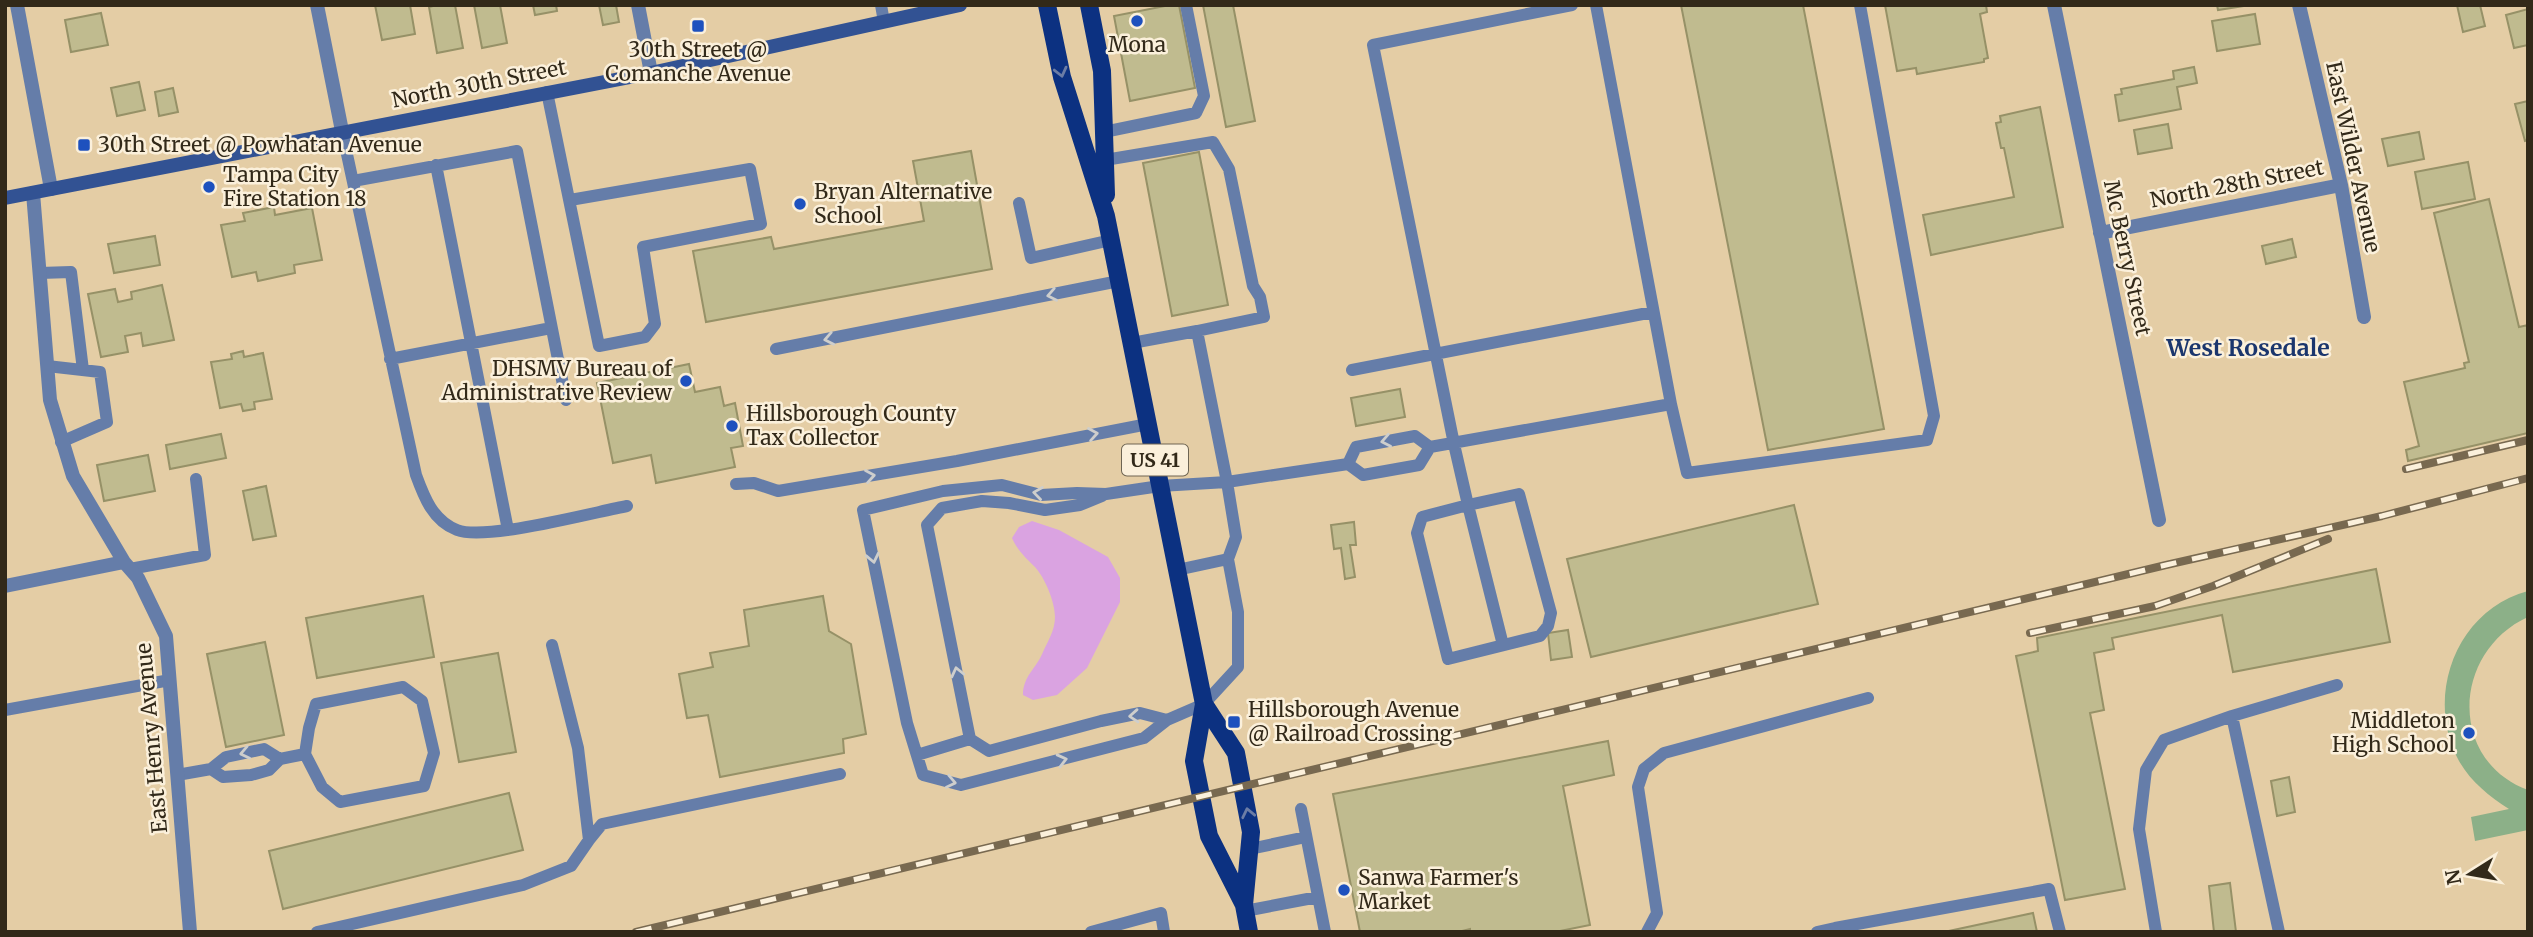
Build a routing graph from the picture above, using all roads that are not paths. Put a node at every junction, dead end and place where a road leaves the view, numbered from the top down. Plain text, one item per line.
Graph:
1 (17, 5) edge
2 (317, 5) edge
3 (638, 5) edge
4 (881, 5) edge
5 (960, 5) edge
6 (1047, 5) edge
7 (1089, 5) edge
8 (1186, 5) edge
9 (1572, 5) edge
10 (1596, 5) edge
11 (1860, 5) edge
12 (2054, 5) edge
13 (2300, 5) edge
14 (884, 22) junction
15 (651, 73) junction
16 (547, 92) junction
17 (342, 131) junction
18 (1104, 132) junction
19 (1105, 160) junction
20 (436, 165) junction
21 (353, 181) junction
22 (2341, 185) junction
23 (51, 189) junction
24 (33, 193) junction
25 (5, 198) edge
26 (570, 200) junction
27 (1019, 203) dead end
28 (1106, 216) junction
29 (2100, 233) junction
30 (1111, 240) junction
31 (40, 273) junction
32 (1119, 281) junction
33 (1653, 312) junction
34 (2364, 317) dead end
35 (551, 328) junction
36 (1197, 331) junction
37 (1132, 343) junction
38 (471, 344) junction
39 (776, 349) dead end
40 (1437, 353) junction
41 (390, 359) junction
42 (47, 366) junction
43 (82, 370) junction
44 (1352, 370) dead end
45 (566, 400) dead end
46 (1671, 404) junction
47 (1148, 424) junction
48 (61, 442) junction
49 (1454, 444) junction
50 (1430, 447) junction
51 (1348, 464) junction
52 (196, 479) dead end
53 (1227, 482) junction
54 (736, 484) dead end
55 (1160, 486) junction
56 (1106, 494) junction
57 (627, 506) dead end
58 (1468, 506) junction
59 (2159, 520) dead end
60 (508, 530) junction
61 (1228, 559) junction
62 (127, 566) junction
63 (1177, 570) junction
64 (5, 586) edge
65 (552, 645) dead end
66 (1503, 645) junction
67 (170, 680) junction
68 (2337, 685) dead end
69 (1868, 698) dead end
70 (1204, 704) junction
71 (5, 710) edge
72 (2232, 716) junction
73 (1167, 720) junction
74 (970, 739) junction
75 (306, 754) junction
76 (917, 755) junction
77 (280, 759) junction
78 (211, 769) junction
79 (840, 774) dead end
80 (177, 775) junction
81 (1301, 809) dead end
82 (1306, 837) junction
83 (589, 840) junction
84 (1250, 849) junction
85 (1318, 897) junction
86 (1245, 908) junction
87 (1835, 930) edge
88 (190, 932) edge
89 (317, 932) edge
90 (1091, 932) edge
91 (1164, 932) edge
92 (1249, 932) edge
93 (1325, 932) edge
94 (1647, 932) edge
95 (1817, 932) edge
96 (2060, 932) edge
97 (2156, 932) edge
98 (2278, 932) edge

1 - 23 street
2 - 17 street
3 - 15 street
4 - 14 lane
5 - 14 street, North 30th Street
6 -> 28 main road, US 41
7 - 18 main road, US 41
8 - 18 lane
9 - 40 lane
10 - 33 lane
11 - 46 lane
12 - 29 street, Mc Berry Street
13 - 22 street, East Wilder Avenue
14 - 15 street, North 30th Street
15 - 16 street, North 30th Street
16 - 17 street, North 30th Street
16 - 26 lane
17 - 21 lane
17 - 23 street, North 30th Street
18 - 19 main road, US 41
19 - 28 main road, US 41
19 - 36 lane
20 - 21 lane
20 - 35 lane
20 - 38 lane
21 - 41 lane
22 - 29 street, North 28th Street
22 - 34 street, East Wilder Avenue
23 - 24 street, North 30th Street
24 - 25 street, North 30th Street
24 - 31 street, East Henry Avenue
26 - 26 lane
27 - 30 lane
28 - 30 main road, US 41
29 - 59 street, Mc Berry Street
30 - 32 main road, US 41
31 - 42 street, East Henry Avenue
31 - 43 lane
32 - 37 main road, US 41
32 -> 39 lane
33 - 40 lane
33 - 46 lane
35 - 38 lane
35 - 45 lane
36 - 37 lane
36 - 53 lane
37 - 47 main road, US 41
38 - 41 lane
38 - 60 lane
40 - 44 lane
40 - 49 lane
41 - 60 lane
42 - 43 lane
42 - 48 street, East Henry Avenue
43 - 48 lane
46 - 49 lane
54 -> 47 lane
47 - 55 main road, US 41
48 - 62 street, East Henry Avenue
49 - 50 lane
49 - 58 lane
50 - 51 lane
50 -> 51 lane
51 - 53 lane
52 - 62 lane
53 - 55 lane
53 - 61 lane
55 - 56 lane
55 - 63 main road, US 41
74 -> 56 lane
56 -> 76 lane
57 - 60 lane
58 - 66 lane
58 - 66 lane
58 - 66 lane
61 - 63 lane
61 - 70 lane
62 - 64 street
62 - 67 street, East Henry Avenue
63 - 70 main road, US 41
65 - 83 lane
67 - 71 lane
67 - 80 street, East Henry Avenue
68 - 72 lane
69 - 94 lane
70 - 73 lane
84 -> 70 main road, US 41
70 - 86 main road, US 41
72 - 97 lane
72 - 98 lane
73 -> 74 lane
76 -> 73 lane
74 - 76 lane
75 - 75 lane
75 - 77 lane
77 - 78 lane
77 -> 78 lane
78 - 80 lane
79 - 83 lane
80 - 88 street, East Henry Avenue
81 - 82 lane
82 - 84 lane
82 - 85 lane
83 - 89 lane
84 - 86 main road, US 41
85 - 86 lane
85 - 93 lane
86 - 92 main road, US 41
87 - 95 lane
87 - 96 lane
90 - 91 lane

